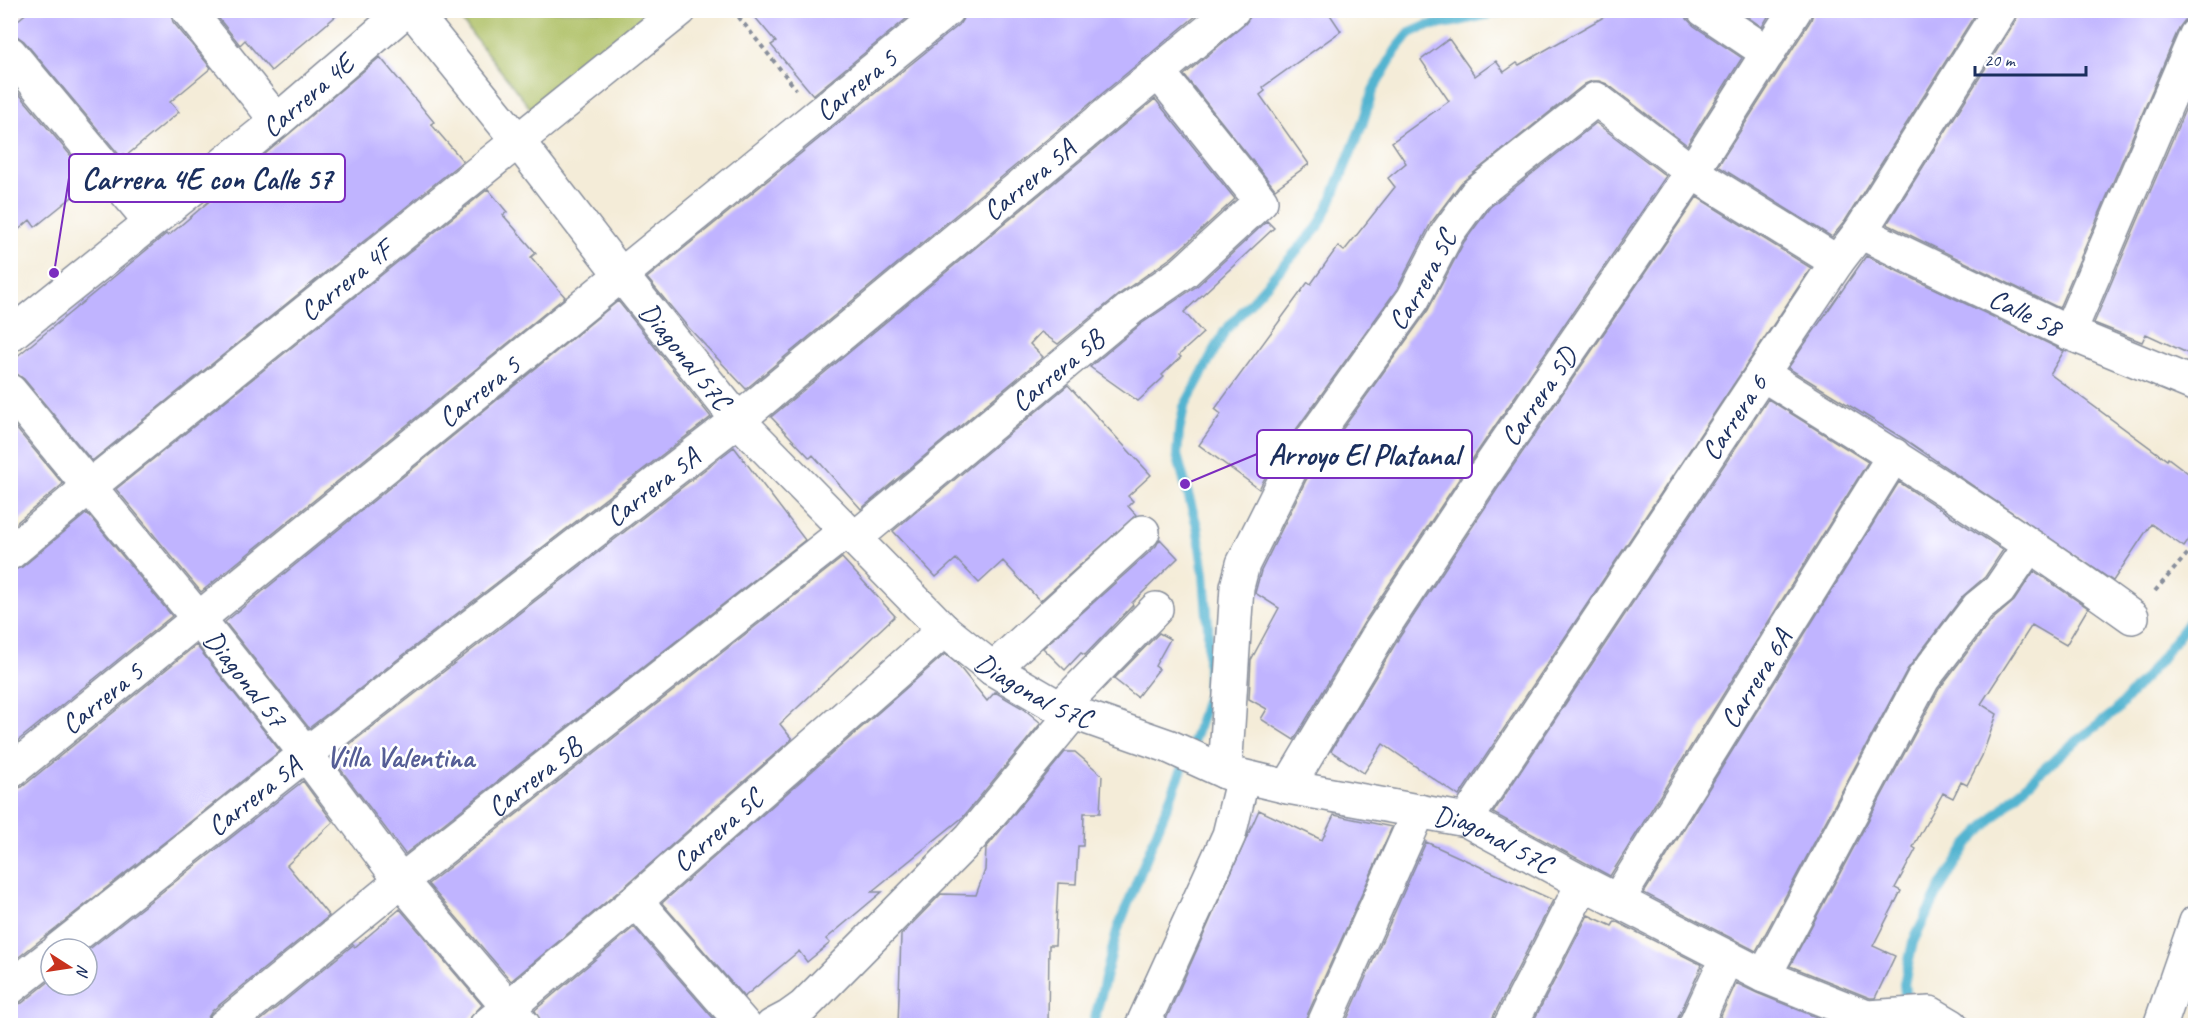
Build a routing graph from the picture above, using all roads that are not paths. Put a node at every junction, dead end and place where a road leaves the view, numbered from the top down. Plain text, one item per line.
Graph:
1 (188, 10) edge
2 (406, 10) edge
3 (412, 10) edge
4 (680, 10) edge
5 (947, 10) edge
6 (1233, 10) edge
7 (1704, 10) edge
8 (1795, 10) edge
9 (2000, 10) edge
10 (2196, 35) edge
11 (10, 53) edge
12 (1768, 53) junction
13 (1159, 73) junction
14 (277, 121) junction
15 (518, 140) junction
16 (1692, 172) junction
17 (150, 221) junction
18 (1860, 232) junction
19 (1838, 262) junction
20 (621, 274) junction
21 (15, 322) edge
22 (2069, 333) junction
23 (1762, 374) junction
24 (2196, 385) edge
25 (10, 391) edge
26 (738, 420) junction
27 (1894, 455) junction
28 (89, 487) junction
29 (1143, 532) dead end
30 (850, 535) junction
31 (2029, 546) junction
32 (10, 553) edge
33 (1156, 609) dead end
34 (2132, 617) road end
35 (198, 618) junction
36 (945, 630) junction
37 (993, 669) junction
38 (1067, 710) junction
39 (306, 754) junction
40 (1224, 770) junction
41 (10, 772) edge
42 (1288, 787) junction
43 (1419, 812) junction
44 (1466, 820) junction
45 (401, 880) junction
46 (1583, 883) junction
47 (636, 901) junction
48 (1617, 901) junction
49 (2196, 922) edge
50 (74, 937) edge
51 (1726, 957) junction
52 (39, 965) edge
53 (1764, 976) junction
54 (10, 988) edge
55 (803, 1016) edge
56 (506, 1019) edge
57 (1875, 1019) edge
58 (1941, 1019) edge
59 (224, 1026) edge
60 (745, 1026) edge
61 (772, 1026) edge
62 (1142, 1026) edge
63 (1323, 1026) edge
64 (1510, 1026) edge
65 (1695, 1026) edge
66 (2160, 1026) edge

1 - 14 street
2 - 14 street, Carrera 4E
3 - 15 street, Diagonal 57C
4 - 15 street, Carrera 4F
5 - 20 street, Carrera 5
6 - 13 street, Carrera 5A
7 - 12 street
8 - 12 street, Carrera 5D
9 - 18 street, Carrera 6
10 - 22 street
11 - 17 street
12 - 16 street, Carrera 5D
13 - 26 street, Carrera 5A
13 - 30 street, Carrera 5B
14 - 17 street, Carrera 4E
15 - 20 street, Diagonal 57C
15 - 28 street, Carrera 4F
16 - 19 street, Carrera 5C
16 - 40 street, Carrera 5C
16 - 42 street, Carrera 5D
17 - 21 street, Carrera 4E
18 - 19 street, Carrera 6
18 - 22 street, Calle 58
19 - 23 street, Carrera 6
20 - 26 street, Diagonal 57C
20 - 35 street, Carrera 5
22 - 24 street, Calle 58
23 - 27 street
23 - 44 street, Carrera 6
25 - 28 street, Diagonal 57
26 - 30 street, Diagonal 57C
26 - 39 street, Carrera 5A
27 - 31 street
27 - 48 street, Carrera 6A
28 - 32 street, Carrera 4F
28 - 35 street, Diagonal 57
29 - 37 street
30 - 36 street, Diagonal 57C
30 - 45 street, Carrera 5B
31 - 34 street
31 - 53 street
33 - 38 street
35 - 39 street, Diagonal 57
35 - 41 street, Carrera 5
36 - 37 street, Diagonal 57C
36 - 47 street, Carrera 5C
37 - 38 street, Diagonal 57C
38 - 40 street, Diagonal 57C
38 - 55 street
39 - 45 street, Diagonal 57
39 - 50 street, Carrera 5A
40 - 42 street, Diagonal 57C
40 - 62 street
42 - 43 street, Diagonal 57C
43 - 44 street, Diagonal 57C
43 - 63 street
44 - 46 street, Diagonal 57C
45 - 56 street, Diagonal 57
45 - 59 street, Carrera 5B
46 - 48 street, Diagonal 57C
46 - 64 street
47 - 56 street, Carrera 5C
47 - 60 street
48 - 51 street, Diagonal 57C
49 - 66 street
51 - 53 street, Diagonal 57C
51 - 65 street
52 - 54 street
53 - 57 street, Diagonal 57C
55 - 61 street
57 - 58 street

